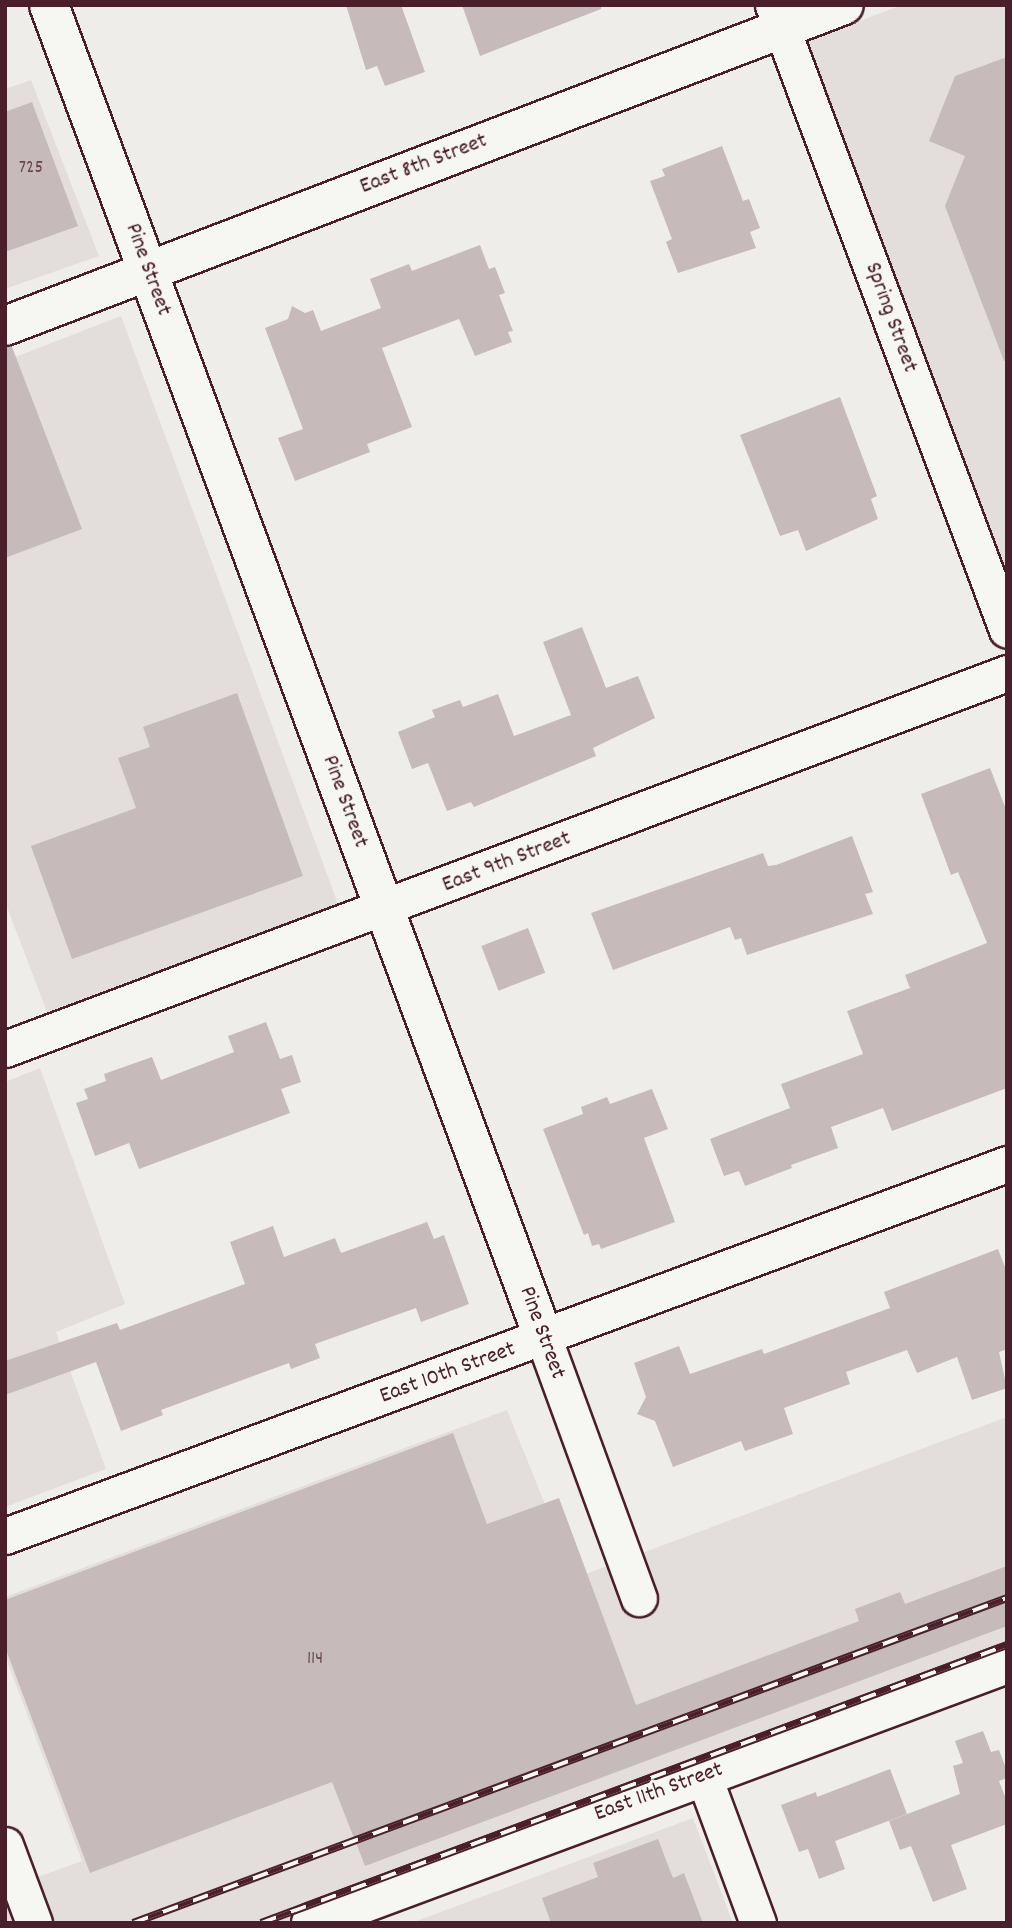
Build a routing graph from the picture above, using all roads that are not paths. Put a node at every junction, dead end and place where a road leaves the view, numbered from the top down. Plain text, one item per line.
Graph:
1 (49, 5) edge
2 (844, 5) edge
3 (778, 17) edge
4 (147, 270) junction
5 (5, 326) edge
6 (1007, 630) edge
7 (1007, 673) edge
8 (384, 910) junction
9 (5, 1049) edge
10 (1007, 1164) edge
11 (544, 1339) junction
12 (5, 1536) edge
13 (639, 1598) dead end
14 (1007, 1664) edge
15 (704, 1777) junction
16 (5, 1844) edge
17 (34, 1923) edge
18 (311, 1923) edge
19 (758, 1923) edge

1 - 4 street, Pine Street
2 - 3 street, East 8th Street
3 - 4 street, East 8th Street
3 - 6 street, Spring Street
4 - 5 street, East 8th Street
4 - 8 street, Pine Street
7 - 8 street, East 9th Street
8 - 9 street, East 9th Street
8 - 11 street, Pine Street
10 - 11 street, East 10th Street
11 - 12 street, East 10th Street
11 - 13 street, Pine Street
14 - 15 street, East 11th Street
15 - 18 street, East 11th Street
15 - 19 street
16 - 17 street

